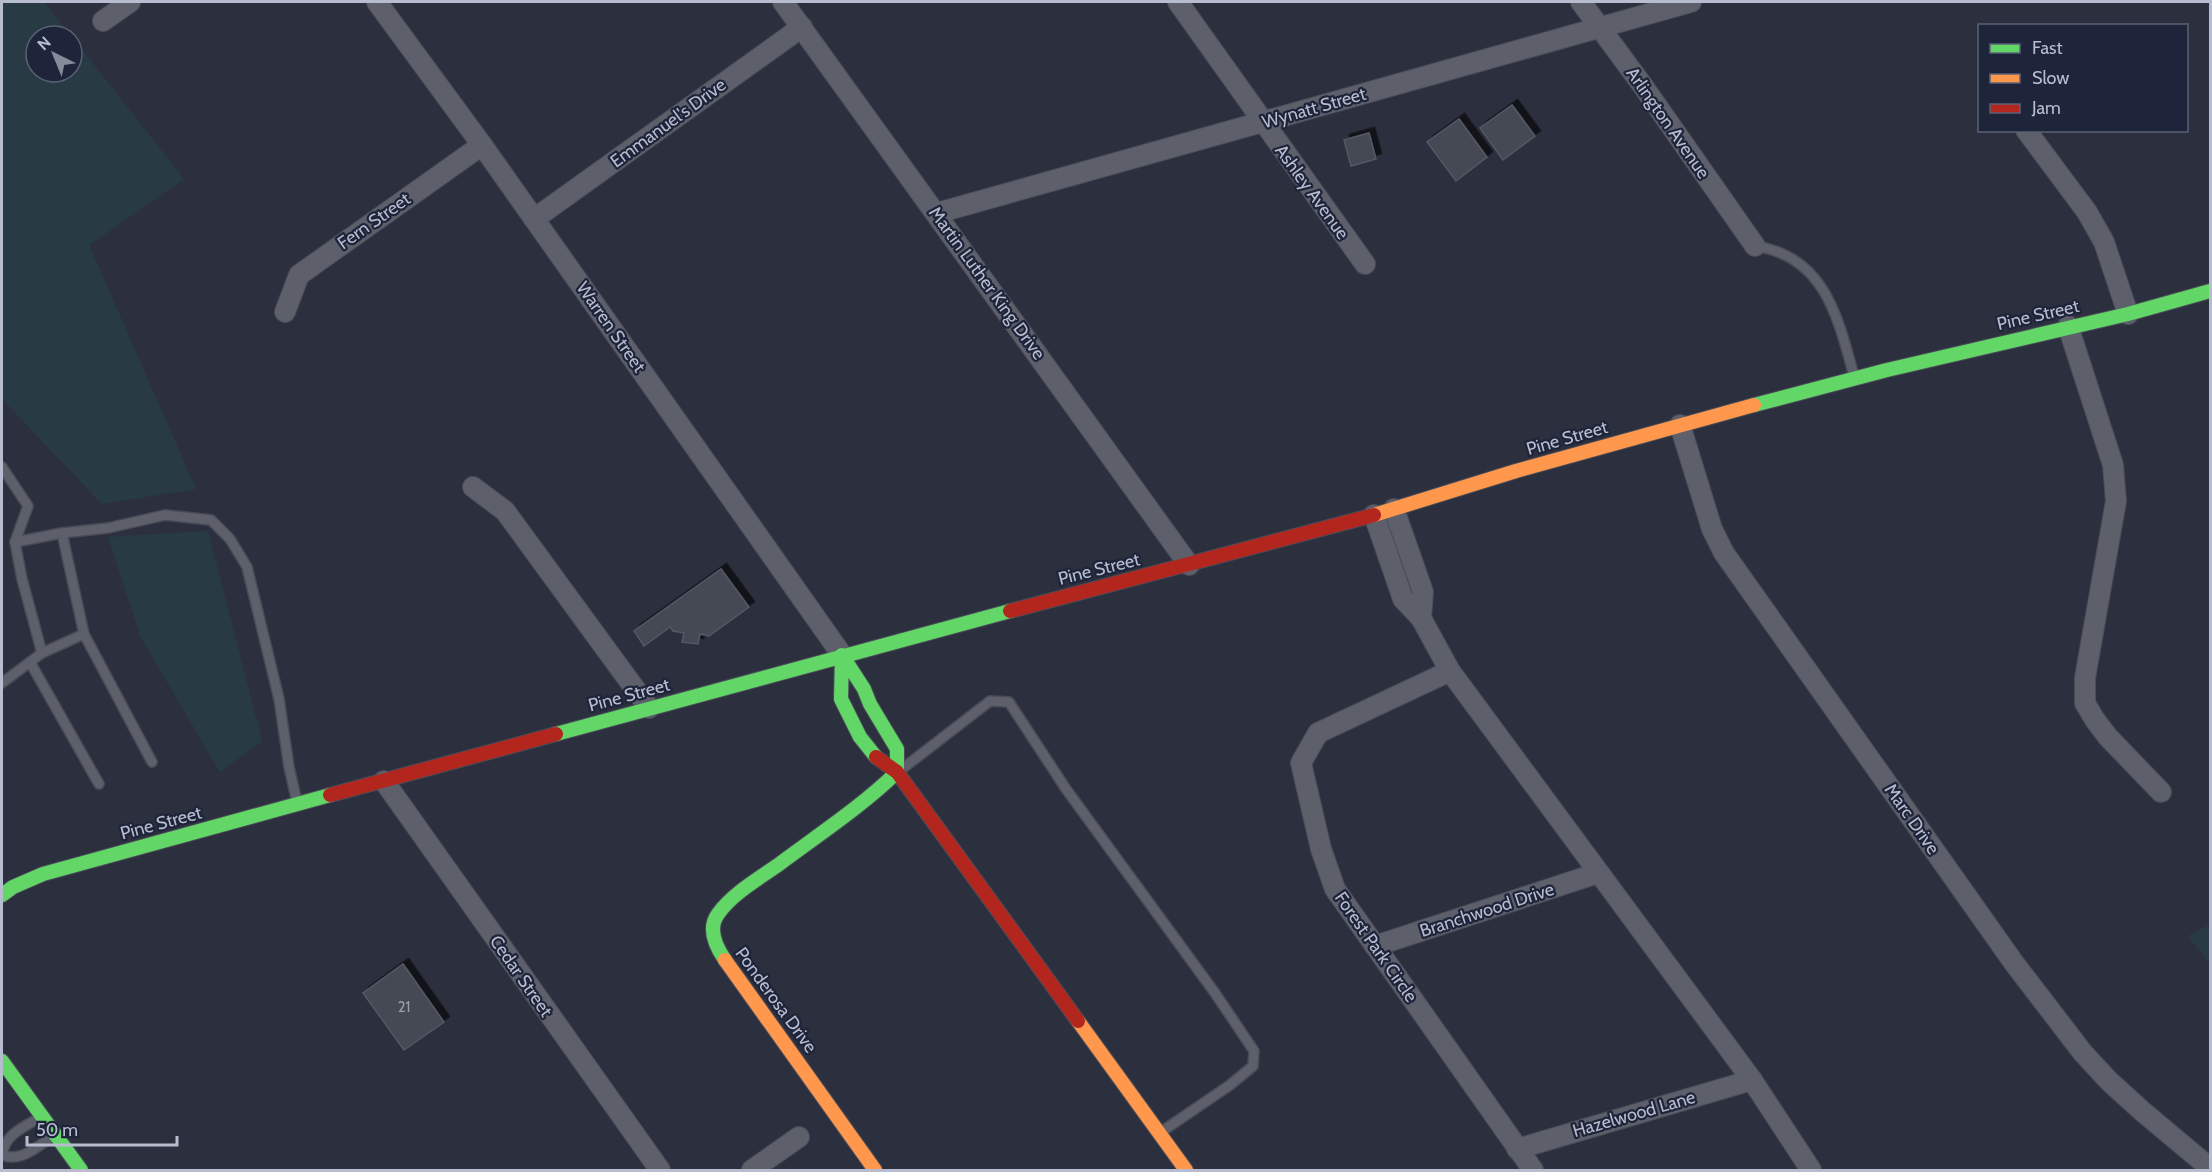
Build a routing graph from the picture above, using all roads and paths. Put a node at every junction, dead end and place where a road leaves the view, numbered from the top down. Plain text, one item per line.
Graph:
1 (129, 2) edge
2 (377, 2) edge
3 (783, 2) edge
4 (1178, 2) edge
5 (1581, 2) edge
6 (1691, 2) edge
7 (103, 21) dead end
8 (801, 27) junction
9 (1599, 27) junction
10 (1263, 122) junction
11 (2027, 132) edge
12 (482, 145) junction
13 (937, 213) junction
14 (534, 219) junction
15 (1755, 246) joint
16 (1365, 264) dead end
17 (2211, 291) edge
18 (285, 312) dead end
19 (2128, 314) junction
20 (2068, 326) junction
21 (1855, 379) junction
22 (1680, 425) junction
23 (2, 467) edge
24 (473, 487) dead end
25 (1394, 509) junction
26 (1374, 515) junction
27 (62, 534) junction
28 (15, 542) junction
29 (1188, 565) junction
30 (1421, 618) junction
31 (84, 634) junction
32 (42, 653) junction
33 (842, 655) junction
34 (30, 662) junction
35 (1450, 671) junction
36 (2, 683) edge
37 (649, 708) junction
38 (152, 762) dead end
39 (897, 772) junction
40 (384, 781) junction
41 (99, 784) dead end
42 (2161, 792) dead end
43 (298, 805) junction
44 (1598, 873) junction
45 (2, 895) edge
46 (1375, 946) junction
47 (2, 1061) edge
48 (1752, 1080) junction
49 (42, 1116) junction
50 (1159, 1134) junction
51 (55, 1135) junction
52 (798, 1137) dead end
53 (1517, 1149) junction
54 (2, 1154) edge
55 (2211, 1168) edge
56 (81, 1170) edge
57 (660, 1170) edge
58 (752, 1170) edge
59 (875, 1170) edge
60 (1186, 1170) edge
61 (1533, 1170) edge
62 (1811, 1170) edge

1 - 7 street
2 - 12 street, Warren Street
3 - 8 street, Martin Luther King Drive
4 - 10 street, Ashley Avenue
5 - 9 street, Arlington Avenue
6 - 9 street, Wynatt Street
8 - 13 street, Martin Luther King Drive
8 - 14 street, Emmanuel's Drive
9 - 10 street, Wynatt Street
9 - 15 street, Arlington Avenue
10 - 13 street, Wynatt Street
10 - 16 street, Ashley Avenue
11 - 19 street
12 - 14 street, Warren Street
12 - 18 street, Fern Street
13 - 29 street, Martin Luther King Drive
14 - 33 street, Warren Street
15 - 21 lane
17 - 19 main road, Pine Street
19 - 20 main road, Pine Street
20 - 21 main road, Pine Street
20 - 42 street
21 - 22 main road, Pine Street
22 - 25 main road, Pine Street
22 - 55 street, Marc Drive
23 - 28 lane
24 - 37 street
25 - 26 main road, Pine Street
25 - 30 street
26 - 29 main road, Pine Street
26 - 30 street
27 - 28 lane
27 - 31 lane
27 - 43 lane
28 - 32 lane
29 - 33 main road, Pine Street
30 - 35 street
31 - 32 lane
31 - 38 lane
32 - 34 lane
33 - 37 main road, Pine Street
33 - 39 main road
33 - 39 main road
34 - 36 lane
34 - 41 lane
35 - 44 street
35 - 46 street, Forest Park Circle
37 - 40 main road, Pine Street
39 - 50 main road
39 - 50 lane
39 - 59 main road, Ponderosa Drive
40 - 43 main road, Pine Street
40 - 57 street, Cedar Street
43 - 45 main road, Pine Street
44 - 46 street, Branchwood Drive
44 - 48 street
46 - 53 street, Forest Park Circle
47 - 49 main road
48 - 53 street, Hazelwood Lane
48 - 62 street
49 - 51 main road
49 - 54 lane
50 - 60 main road
51 - 54 lane
51 - 56 main road
52 - 58 street
53 - 61 street, Forest Park Circle

